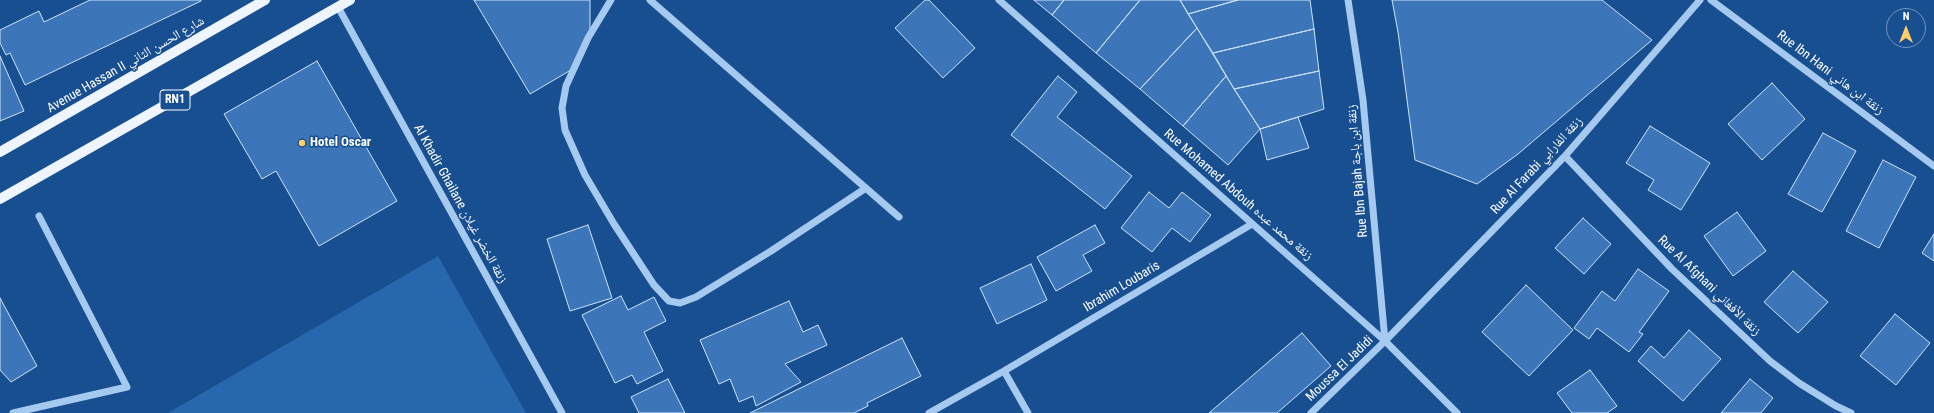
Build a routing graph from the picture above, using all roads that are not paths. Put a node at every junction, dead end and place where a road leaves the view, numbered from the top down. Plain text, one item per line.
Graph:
1 (265, 0) edge
2 (350, 0) edge
3 (611, 0) edge
4 (650, 0) edge
5 (998, 0) edge
6 (1348, 0) edge
7 (1700, 0) edge
8 (1711, 0) edge
9 (338, 7) junction
10 (0, 152) edge
11 (1565, 156) junction
12 (1934, 166) edge
13 (866, 188) junction
14 (0, 199) edge
15 (39, 216) dead end
16 (899, 216) dead end
17 (1252, 224) junction
18 (1385, 341) junction
19 (1004, 371) junction
20 (13, 413) edge
21 (562, 413) edge
22 (929, 413) edge
23 (1028, 413) edge
24 (1311, 413) edge
25 (1457, 413) edge
26 (1851, 413) edge

1 - 10 main road, Avenue Hassan II شارع الحسن الثاني
2 - 9 main road, RN1
3 - 13 street
4 - 13 street
5 - 17 street, Rue Mohamed Abdouh زنقة محمد عبده
6 - 18 street, Rue Ibn Bajah زنقة ابن باجة
7 - 11 street, Rue Al Farabi زنقة الفارابي
8 - 12 street, Rue Ibn Hani زنقة ابن هاني
9 - 14 main road, RN1
9 - 21 street, Al Khadir Ghailane زنقة الخضر غيلان
11 - 18 street, Rue Al Farabi زنقة الفارابي
11 - 26 street, Rue Al Afghani زنقة الأفغاني
13 - 16 street
15 - 20 street
17 - 18 street, Rue Mohamed Abdouh زنقة محمد عبده
17 - 19 street, Ibrahim Loubaris
18 - 24 street, Moussa El Jadidi
18 - 25 street, Rue Mohamed Abdouh زنقة محمد عبده
19 - 22 street, Ibrahim Loubaris
19 - 23 street

